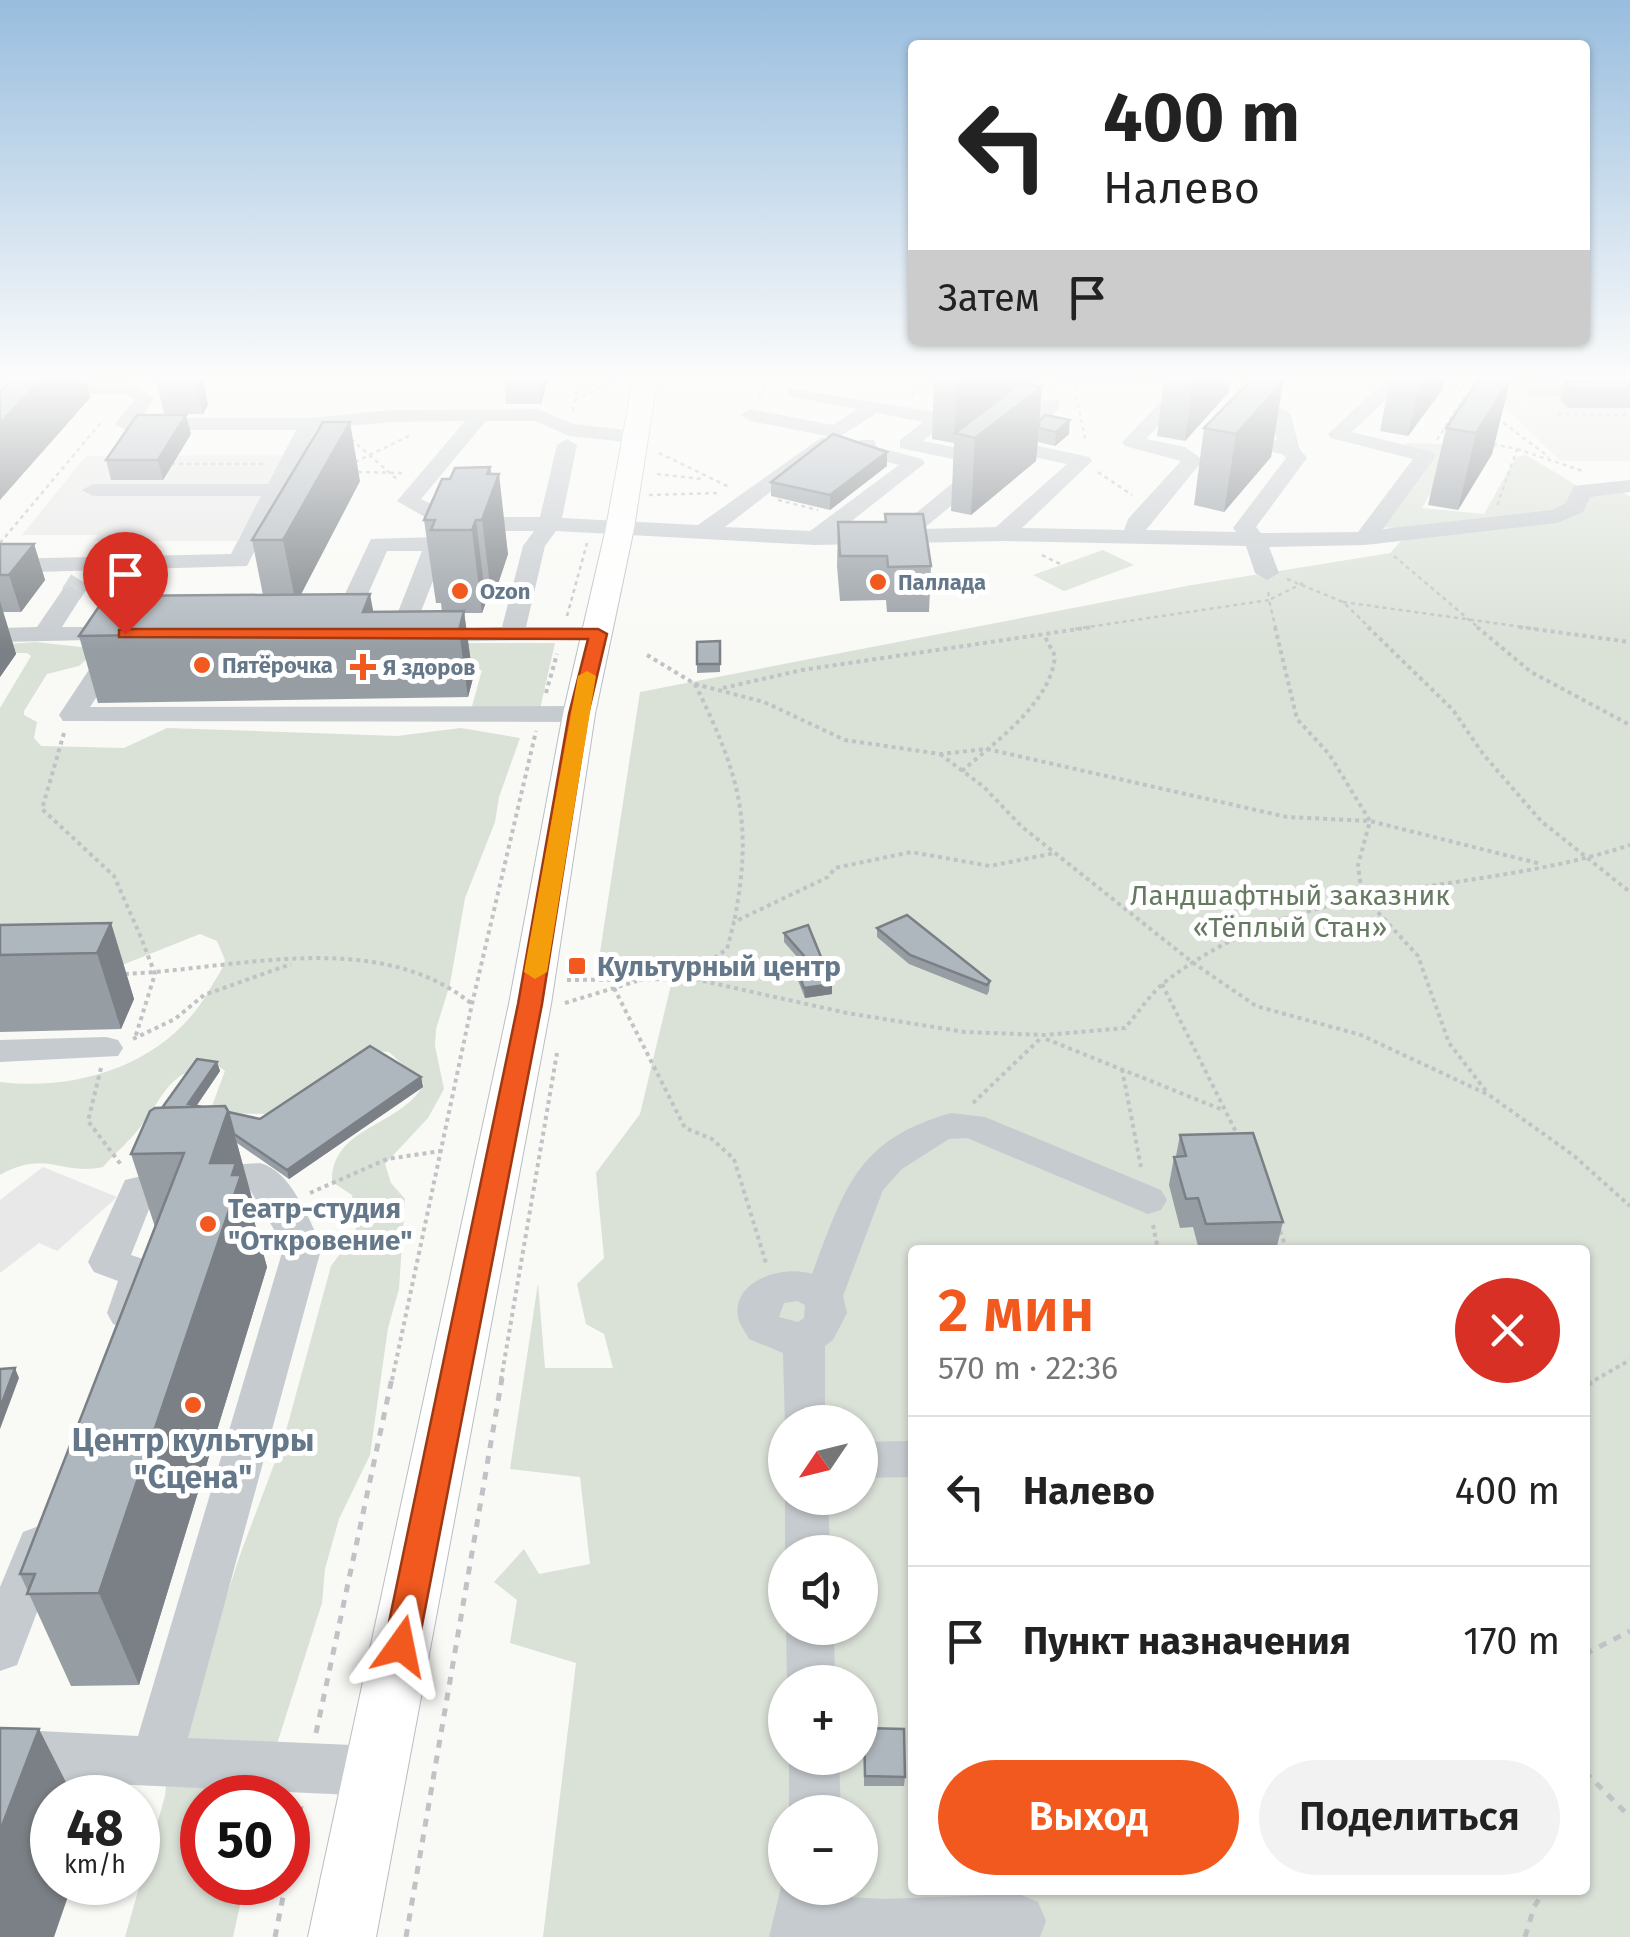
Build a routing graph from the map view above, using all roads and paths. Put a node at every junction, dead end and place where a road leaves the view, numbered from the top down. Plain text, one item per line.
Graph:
1 (61, 470) edge
2 (274, 470) edge
3 (283, 470) edge
4 (330, 470) edge
5 (385, 470) edge
6 (435, 470) edge
7 (562, 470) edge
8 (632, 470) edge
9 (694, 470) edge
10 (785, 470) edge
11 (905, 470) edge
12 (981, 470) edge
13 (1072, 470) edge
14 (1184, 470) edge
15 (1288, 470) edge
16 (1415, 470) edge
17 (1509, 470) edge
18 (1581, 470) edge
19 (356, 472) dead end
20 (387, 473) junction
21 (649, 473) dead end
22 (432, 474) junction
23 (706, 480) junction
24 (276, 484) junction
25 (1624, 486) edge
26 (732, 488) dead end
27 (93, 490) dead end
28 (416, 491) junction
29 (550, 524) junction
30 (475, 525) junction
31 (1491, 525) junction
32 (606, 528) junction
33 (702, 533) junction
34 (1002, 534) junction
35 (901, 536) junction
36 (1134, 537) junction
37 (814, 538) junction
38 (1365, 538) junction
39 (1256, 542) junction
40 (0, 543) edge
41 (436, 544) edge
42 (1391, 553) dead end
43 (0, 566) edge
44 (1268, 573) junction
45 (79, 580) junction
46 (1303, 583) junction
47 (1269, 600) junction
48 (1343, 602) junction
49 (1472, 623) junction
50 (1043, 633) junction
51 (0, 634) edge
52 (45, 634) junction
53 (125, 634) junction
54 (158, 634) edge
55 (562, 634) junction
56 (598, 634) junction
57 (316, 635) edge
58 (512, 635) junction
59 (1630, 642) edge
60 (648, 655) dead end
61 (696, 684) junction
62 (720, 689) junction
63 (579, 714) junction
64 (72, 715) junction
65 (540, 716) junction
66 (1630, 725) edge
67 (988, 749) junction
68 (940, 754) junction
69 (962, 770) junction
70 (1370, 822) junction
71 (1630, 845) edge
72 (1056, 852) junction
73 (1585, 860) junction
74 (1546, 866) junction
75 (1630, 892) edge
76 (1362, 895) junction
77 (734, 922) junction
78 (300, 961) junction
79 (1192, 962) junction
80 (116, 974) dead end
81 (155, 974) junction
82 (644, 979) junction
83 (566, 980) dead end
84 (693, 980) junction
85 (1162, 984) junction
86 (614, 988) junction
87 (472, 1004) junction
88 (562, 1022) dead end
89 (1042, 1037) junction
90 (558, 1041) dead end
91 (120, 1044) junction
92 (0, 1051) edge
93 (1122, 1069) junction
94 (1488, 1095) junction
95 (1223, 1110) junction
96 (951, 1124) junction
97 (1242, 1144) edge
98 (441, 1150) junction
99 (138, 1189) junction
100 (1148, 1200) junction
101 (282, 1204) junction
102 (1630, 1206) edge
103 (1274, 1214) edge
104 (1157, 1245) edge
105 (1285, 1245) edge
106 (774, 1289) junction
107 (823, 1296) junction
108 (804, 1339) junction
109 (114, 1346) edge
110 (1630, 1360) edge
111 (1590, 1383) edge
112 (804, 1405) edge
113 (908, 1459) edge
114 (878, 1460) edge
115 (54, 1506) edge
116 (1630, 1631) edge
117 (0, 1650) edge
118 (1590, 1651) edge
119 (0, 1754) edge
120 (156, 1762) junction
121 (307, 1771) junction
122 (374, 1771) junction
123 (306, 1775) edge
124 (1590, 1777) edge
125 (1630, 1816) edge
126 (1542, 1895) edge
127 (282, 1905) edge
128 (800, 1916) edge
129 (1019, 1921) dead end
130 (275, 1937) edge
131 (342, 1937) edge
132 (406, 1937) edge
133 (1525, 1937) edge

1 - 40 path
2 - 24 path
3 - 24 street
4 - 24 path
5 - 20 path
6 - 22 street
7 - 29 street
8 - 32 main road
9 - 23 path
10 - 33 street
11 - 37 street
12 - 35 street
13 - 34 street
14 - 36 street
15 - 39 street
16 - 38 street
17 - 31 path
18 - 25 path
19 - 20 path
20 - 22 path
20 - 28 path
21 - 23 path
22 - 28 street
23 - 26 path
24 - 27 street
24 - 45 street
25 - 31 street
28 - 30 street
29 - 30 street
29 - 32 street
29 - 58 street
30 - 41 street
31 - 38 street
32 - 33 street
32 - 55 path
32 - 56 main road
33 - 37 street
34 - 35 street
34 - 36 street
35 - 37 street
36 - 39 street
38 - 39 street
39 - 44 street
42 - 49 path
43 - 45 street
44 - 46 path
44 - 47 path
45 - 52 street
46 - 47 path
46 - 48 path
47 - 50 path
47 - 70 path
48 - 49 path
48 - 73 path
49 - 59 path
49 - 66 path
50 - 62 path
50 - 67 path
51 - 52 street
52 - 53 street
53 - 54 street
53 - 64 street
55 - 56 street
55 - 58 street
55 - 65 path
56 - 63 main road
57 - 58 street
60 - 61 path
61 - 62 path
61 - 77 path
62 - 68 path
63 - 65 street
63 - 122 main road
64 - 65 street
64 - 81 path
65 - 87 path
67 - 68 path
67 - 69 path
67 - 70 path
68 - 69 path
69 - 72 path
70 - 74 path
70 - 76 path
71 - 73 path
72 - 77 path
72 - 79 path
73 - 74 path
73 - 75 path
74 - 76 path
76 - 79 path
76 - 94 path
77 - 84 path
78 - 81 path
78 - 87 path
78 - 91 path
79 - 85 path
79 - 94 path
80 - 81 path
81 - 91 path
82 - 83 path
82 - 84 path
82 - 86 path
84 - 89 path
85 - 89 path
85 - 95 path
86 - 88 path
86 - 106 path
87 - 98 path
89 - 93 path
89 - 96 path
90 - 132 path
91 - 92 street
91 - 99 path
93 - 95 path
93 - 100 path
94 - 102 path
95 - 97 path
96 - 100 street
96 - 107 street
98 - 101 path
98 - 121 path
99 - 101 street
99 - 109 street
100 - 104 path
101 - 120 street
103 - 105 path
106 - 107 street
106 - 108 street
107 - 108 street
108 - 112 street
110 - 111 path
113 - 114 street
115 - 117 street
116 - 118 path
119 - 120 street
120 - 121 street
121 - 122 street
121 - 123 path
122 - 131 main road
124 - 125 path
126 - 133 path
127 - 130 path
128 - 129 street

